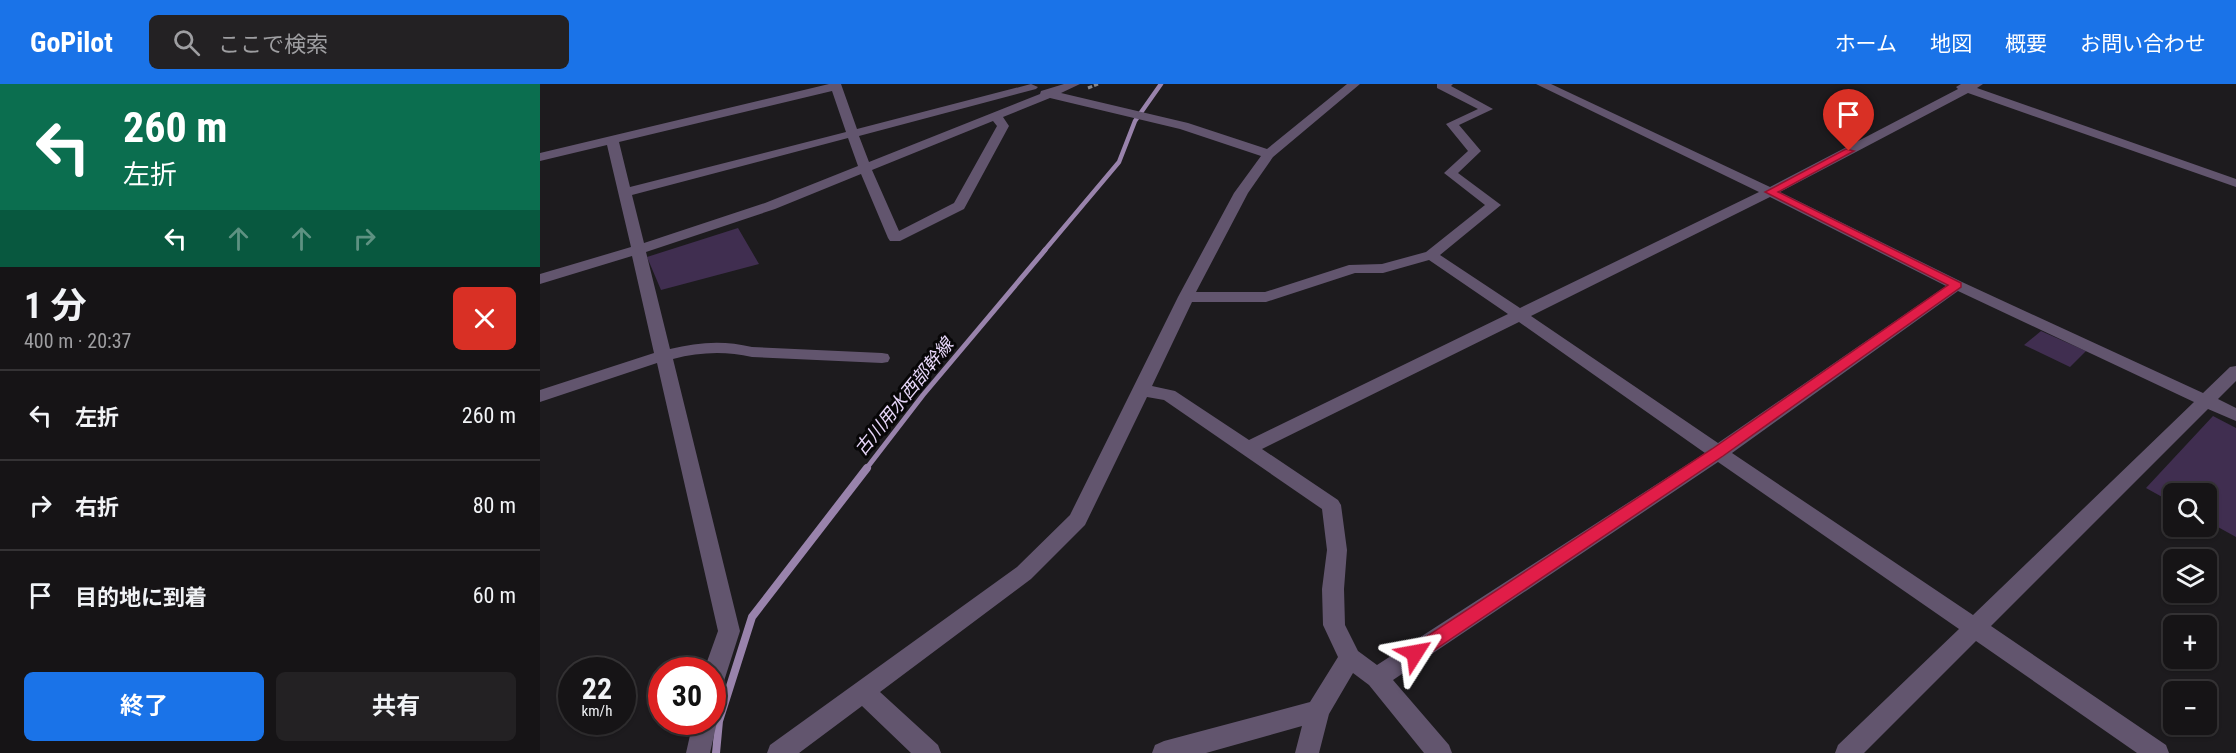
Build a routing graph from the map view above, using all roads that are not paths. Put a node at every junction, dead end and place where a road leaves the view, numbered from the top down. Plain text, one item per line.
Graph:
1 (1074, 84) edge
2 (1354, 84) edge
3 (1447, 84) edge
4 (1542, 84) edge
5 (1952, 84) edge
6 (836, 85) edge
7 (1029, 85) edge
8 (1972, 87) edge
9 (1048, 95) junction
10 (996, 116) junction
11 (853, 134) junction
12 (612, 140) junction
13 (1269, 154) junction
14 (540, 157) edge
15 (865, 169) junction
16 (2236, 183) edge
17 (1770, 192) junction
18 (624, 193) junction
19 (637, 250) junction
20 (1431, 255) junction
21 (540, 279) edge
22 (1957, 285) junction
23 (1186, 297) junction
24 (1520, 314) junction
25 (663, 356) junction
26 (882, 358) dead end
27 (2236, 371) edge
28 (1142, 390) junction
29 (540, 396) edge
30 (2207, 401) junction
31 (2236, 415) edge
32 (1247, 449) junction
33 (1718, 453) junction
34 (1975, 626) junction
35 (720, 657) edge
36 (1350, 658) junction
37 (1377, 678) junction
38 (863, 692) junction
39 (1318, 711) junction
40 (702, 735) edge
41 (698, 753) edge
42 (779, 753) edge
43 (929, 753) edge
44 (1164, 753) edge
45 (1307, 753) edge
46 (1440, 753) edge
47 (1848, 753) edge
48 (2157, 753) edge

1 - 9 street
2 - 13 street
3 - 20 street
4 - 17 street
5 - 8 street
6 - 11 street
6 - 12 street
7 - 9 street
7 - 11 street
8 - 16 street
8 - 17 street
9 - 10 street
9 - 13 street
10 - 15 street
10 - 15 street
11 - 15 street
11 - 18 street
12 - 14 street
12 - 18 street
13 - 23 street
15 - 19 street
17 - 22 street
17 - 24 street
18 - 19 street
19 - 21 street
19 - 25 street
20 - 23 street
20 - 24 street
22 - 30 street
22 - 33 street
23 - 28 street
24 - 32 street
24 - 33 street
25 - 26 street
25 - 29 street
25 - 35 street
27 - 30 street
28 - 32 street
28 - 38 street
30 - 31 street
30 - 34 street
32 - 36 street
33 - 34 street
33 - 37 street
34 - 47 street
34 - 48 street
36 - 37 street
36 - 39 street
37 - 46 street
38 - 42 street
38 - 43 street
39 - 44 street
39 - 45 street
40 - 41 street

